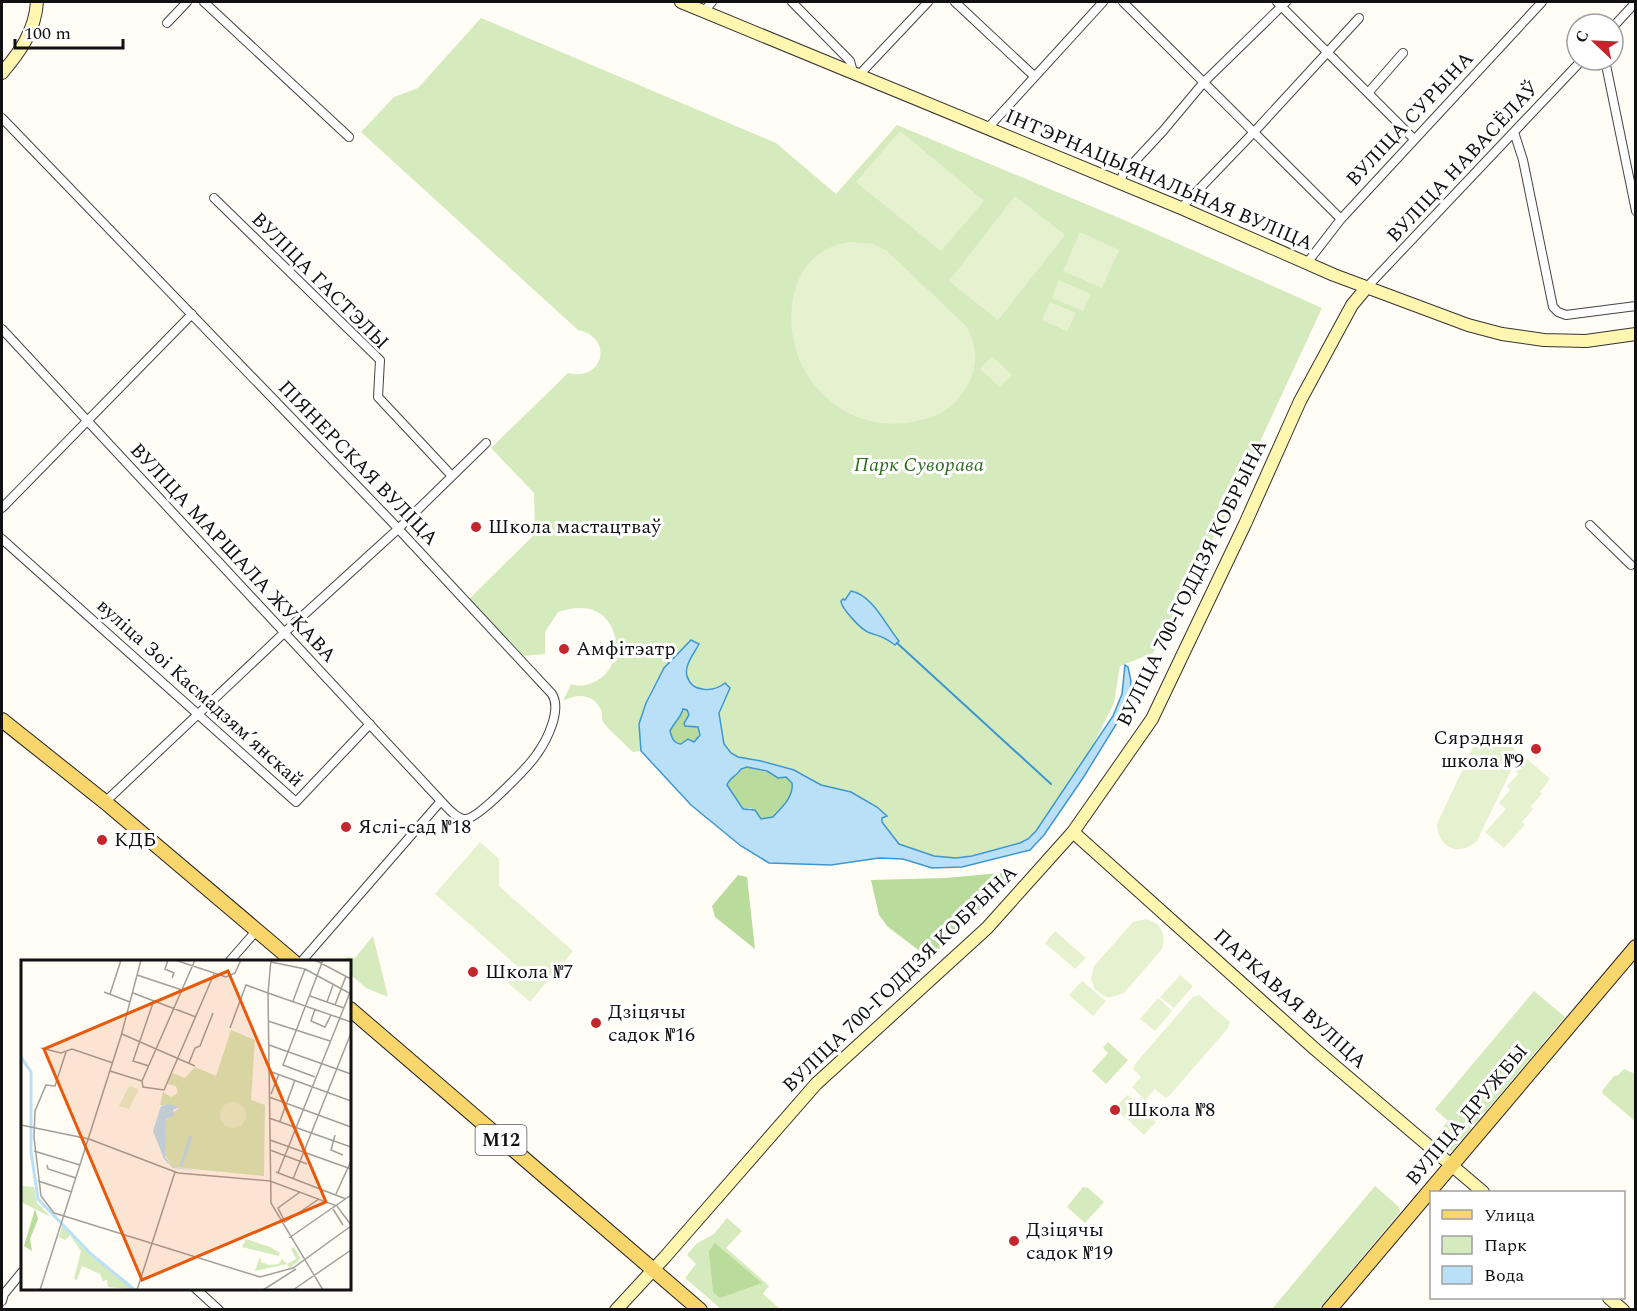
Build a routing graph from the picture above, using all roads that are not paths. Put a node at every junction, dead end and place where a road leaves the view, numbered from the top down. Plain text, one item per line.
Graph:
1 (37, 2) edge
2 (187, 2) edge
3 (204, 2) edge
4 (681, 2) edge
5 (712, 2) edge
6 (792, 2) edge
7 (928, 2) edge
8 (955, 2) edge
9 (1103, 2) edge
10 (1124, 2) edge
11 (1542, 2) edge
12 (1635, 2) edge
13 (1281, 3) edge
14 (704, 11) junction
15 (1625, 13) edge
16 (1359, 18) dead end
17 (167, 23) dead end
18 (1328, 52) junction
19 (1403, 53) dead end
20 (1571, 72) edge
21 (1607, 72) edge
22 (2, 73) edge
23 (856, 73) junction
24 (1034, 76) junction
25 (1204, 82) junction
26 (1368, 93) junction
27 (2, 118) edge
28 (987, 129) junction
29 (1255, 132) junction
30 (1514, 132) junction
31 (349, 136) dead end
32 (1414, 139) junction
33 (1120, 183) junction
34 (214, 198) dead end
35 (1181, 208) junction
36 (1635, 211) edge
37 (1341, 219) junction
38 (1307, 263) junction
39 (1367, 287) junction
40 (1635, 306) edge
41 (192, 314) junction
42 (2, 329) edge
43 (1635, 334) edge
44 (87, 420) junction
45 (486, 443) dead end
46 (452, 476) junction
47 (2, 508) edge
48 (1590, 525) dead end
49 (398, 529) junction
50 (2, 539) edge
51 (1631, 565) dead end
52 (285, 632) junction
53 (198, 715) junction
54 (2, 720) edge
55 (370, 724) junction
56 (441, 801) junction
57 (105, 802) junction
58 (1073, 832) junction
59 (257, 930) junction
60 (1635, 947) edge
61 (231, 960) edge
62 (292, 960) edge
63 (304, 960) edge
64 (351, 1010) edge
65 (1450, 1166) junction
66 (1482, 1191) edge
67 (653, 1269) junction
68 (21, 1273) edge
69 (197, 1290) edge
70 (1610, 1299) edge
71 (2, 1301) edge
72 (219, 1310) edge
73 (616, 1310) edge
74 (700, 1310) edge
75 (1329, 1310) edge
76 (1623, 1310) edge

1 - 22 street
2 - 17 street
3 - 31 street
4 - 14 street, ІНТЭРНАЦЫЯНАЛЬНАЯ ВУЛІЦА
5 - 14 street
6 - 23 street
7 - 23 street
8 - 24 street
9 - 24 street
10 - 25 street
11 - 32 street, ВУЛІЦА СУРЫНА
12 - 15 street
13 - 18 street
13 - 25 street
14 - 23 street, ІНТЭРНАЦЫЯНАЛЬНАЯ ВУЛІЦА
16 - 18 street
18 - 26 street
18 - 29 street
19 - 26 street
20 - 30 street, ВУЛІЦА НАВАСЁЛАЎ
21 - 36 street
23 - 28 street, ІНТЭРНАЦЫЯНАЛЬНАЯ ВУЛІЦА
24 - 28 street
25 - 29 street
25 - 33 street
26 - 32 street
27 - 41 street, ПІЯНЕРСКАЯ ВУЛІЦА
28 - 33 street, ІНТЭРНАЦЫЯНАЛЬНАЯ ВУЛІЦА
29 - 35 street
29 - 37 street
30 - 39 street, ВУЛІЦА НАВАСЁЛАЎ
30 - 40 street
32 - 37 street, ВУЛІЦА СУРЫНА
33 - 35 street, ІНТЭРНАЦЫЯНАЛЬНАЯ ВУЛІЦА
34 - 46 street, ВУЛІЦА ГАСТЭЛЫ
35 - 38 street, ІНТЭРНАЦЫЯНАЛЬНАЯ ВУЛІЦА
37 - 38 street, ВУЛІЦА СУРЫНА
38 - 39 street, ІНТЭРНАЦЫЯНАЛЬНАЯ ВУЛІЦА
39 - 43 street, ІНТЭРНАЦЫЯНАЛЬНАЯ ВУЛІЦА
39 - 58 street, ВУЛІЦА 700-ГОДДЗЯ КОБРЫНА
41 - 44 street
41 - 49 street, ПІЯНЕРСКАЯ ВУЛІЦА
42 - 44 street, ВУЛІЦА МАРШАЛА ЖУКАВА
44 - 47 street
44 - 52 street, ВУЛІЦА МАРШАЛА ЖУКАВА
45 - 46 street
46 - 49 street
48 - 51 street
49 - 52 street
49 - 56 street, ПІЯНЕРСКАЯ ВУЛІЦА
50 - 53 street, вуліца Зоі Касмадзямʼянскай
52 - 53 street
52 - 55 street, ВУЛІЦА МАРШАЛА ЖУКАВА
53 - 55 street, вуліца Зоі Касмадзямʼянскай
53 - 57 street
54 - 57 main road
55 - 56 street, ВУЛІЦА МАРШАЛА ЖУКАВА
56 - 63 street
57 - 59 main road
58 - 65 street, ПАРКАВАЯ ВУЛІЦА
58 - 67 street, ВУЛІЦА 700-ГОДДЗЯ КОБРЫНА
59 - 61 street
59 - 62 main road
60 - 65 main road, ВУЛІЦА ДРУЖБЫ
64 - 67 main road, М12
65 - 66 street, ПАРКАВАЯ ВУЛІЦА
65 - 75 main road, ВУЛІЦА ДРУЖБЫ
67 - 73 street, ВУЛІЦА 700-ГОДДЗЯ КОБРЫНА
67 - 74 main road, М12
68 - 71 street
69 - 72 street
70 - 76 street

